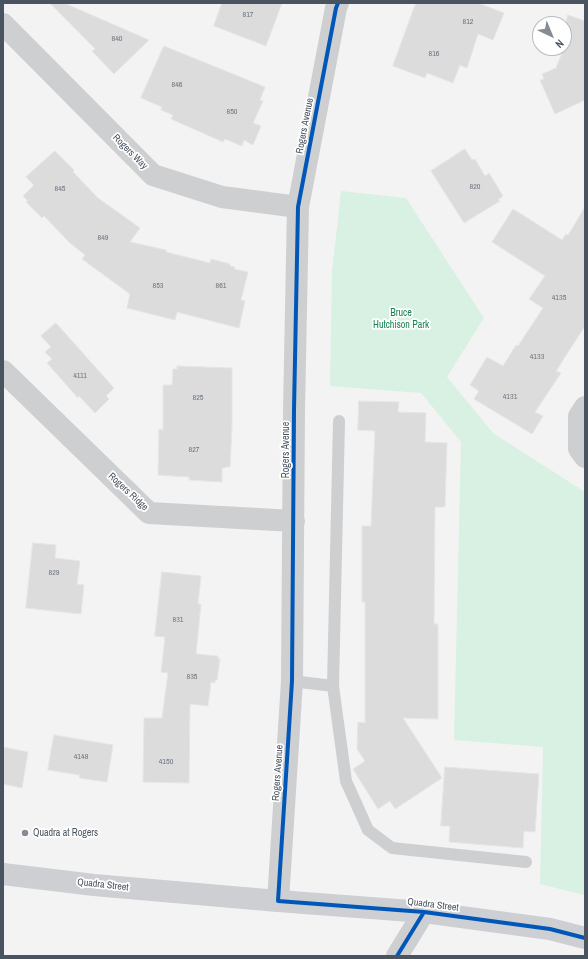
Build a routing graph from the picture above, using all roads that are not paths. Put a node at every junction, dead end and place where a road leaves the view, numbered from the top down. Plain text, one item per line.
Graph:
1 (338, 3) edge
2 (3, 24) edge
3 (298, 207) junction
4 (3, 371) edge
5 (585, 407) edge
6 (339, 421) dead end
7 (585, 457) edge
8 (294, 521) junction
9 (292, 681) junction
10 (333, 686) junction
11 (526, 862) dead end
12 (3, 874) edge
13 (278, 901) junction
14 (424, 912) junction
15 (585, 938) edge
16 (397, 956) edge

1 - 3 street, Rogers Avenue
2 - 3 street, Rogers Way
3 - 8 street, Rogers Avenue
4 - 8 street, Rogers Ridge
5 - 7 street
6 - 10 lane
8 - 9 street, Rogers Avenue
9 - 10 lane
9 - 13 street, Rogers Avenue
10 - 11 lane
12 - 13 main road, Quadra Street
13 - 14 main road, Quadra Street
14 - 15 main road, Quadra Street
14 - 16 street

